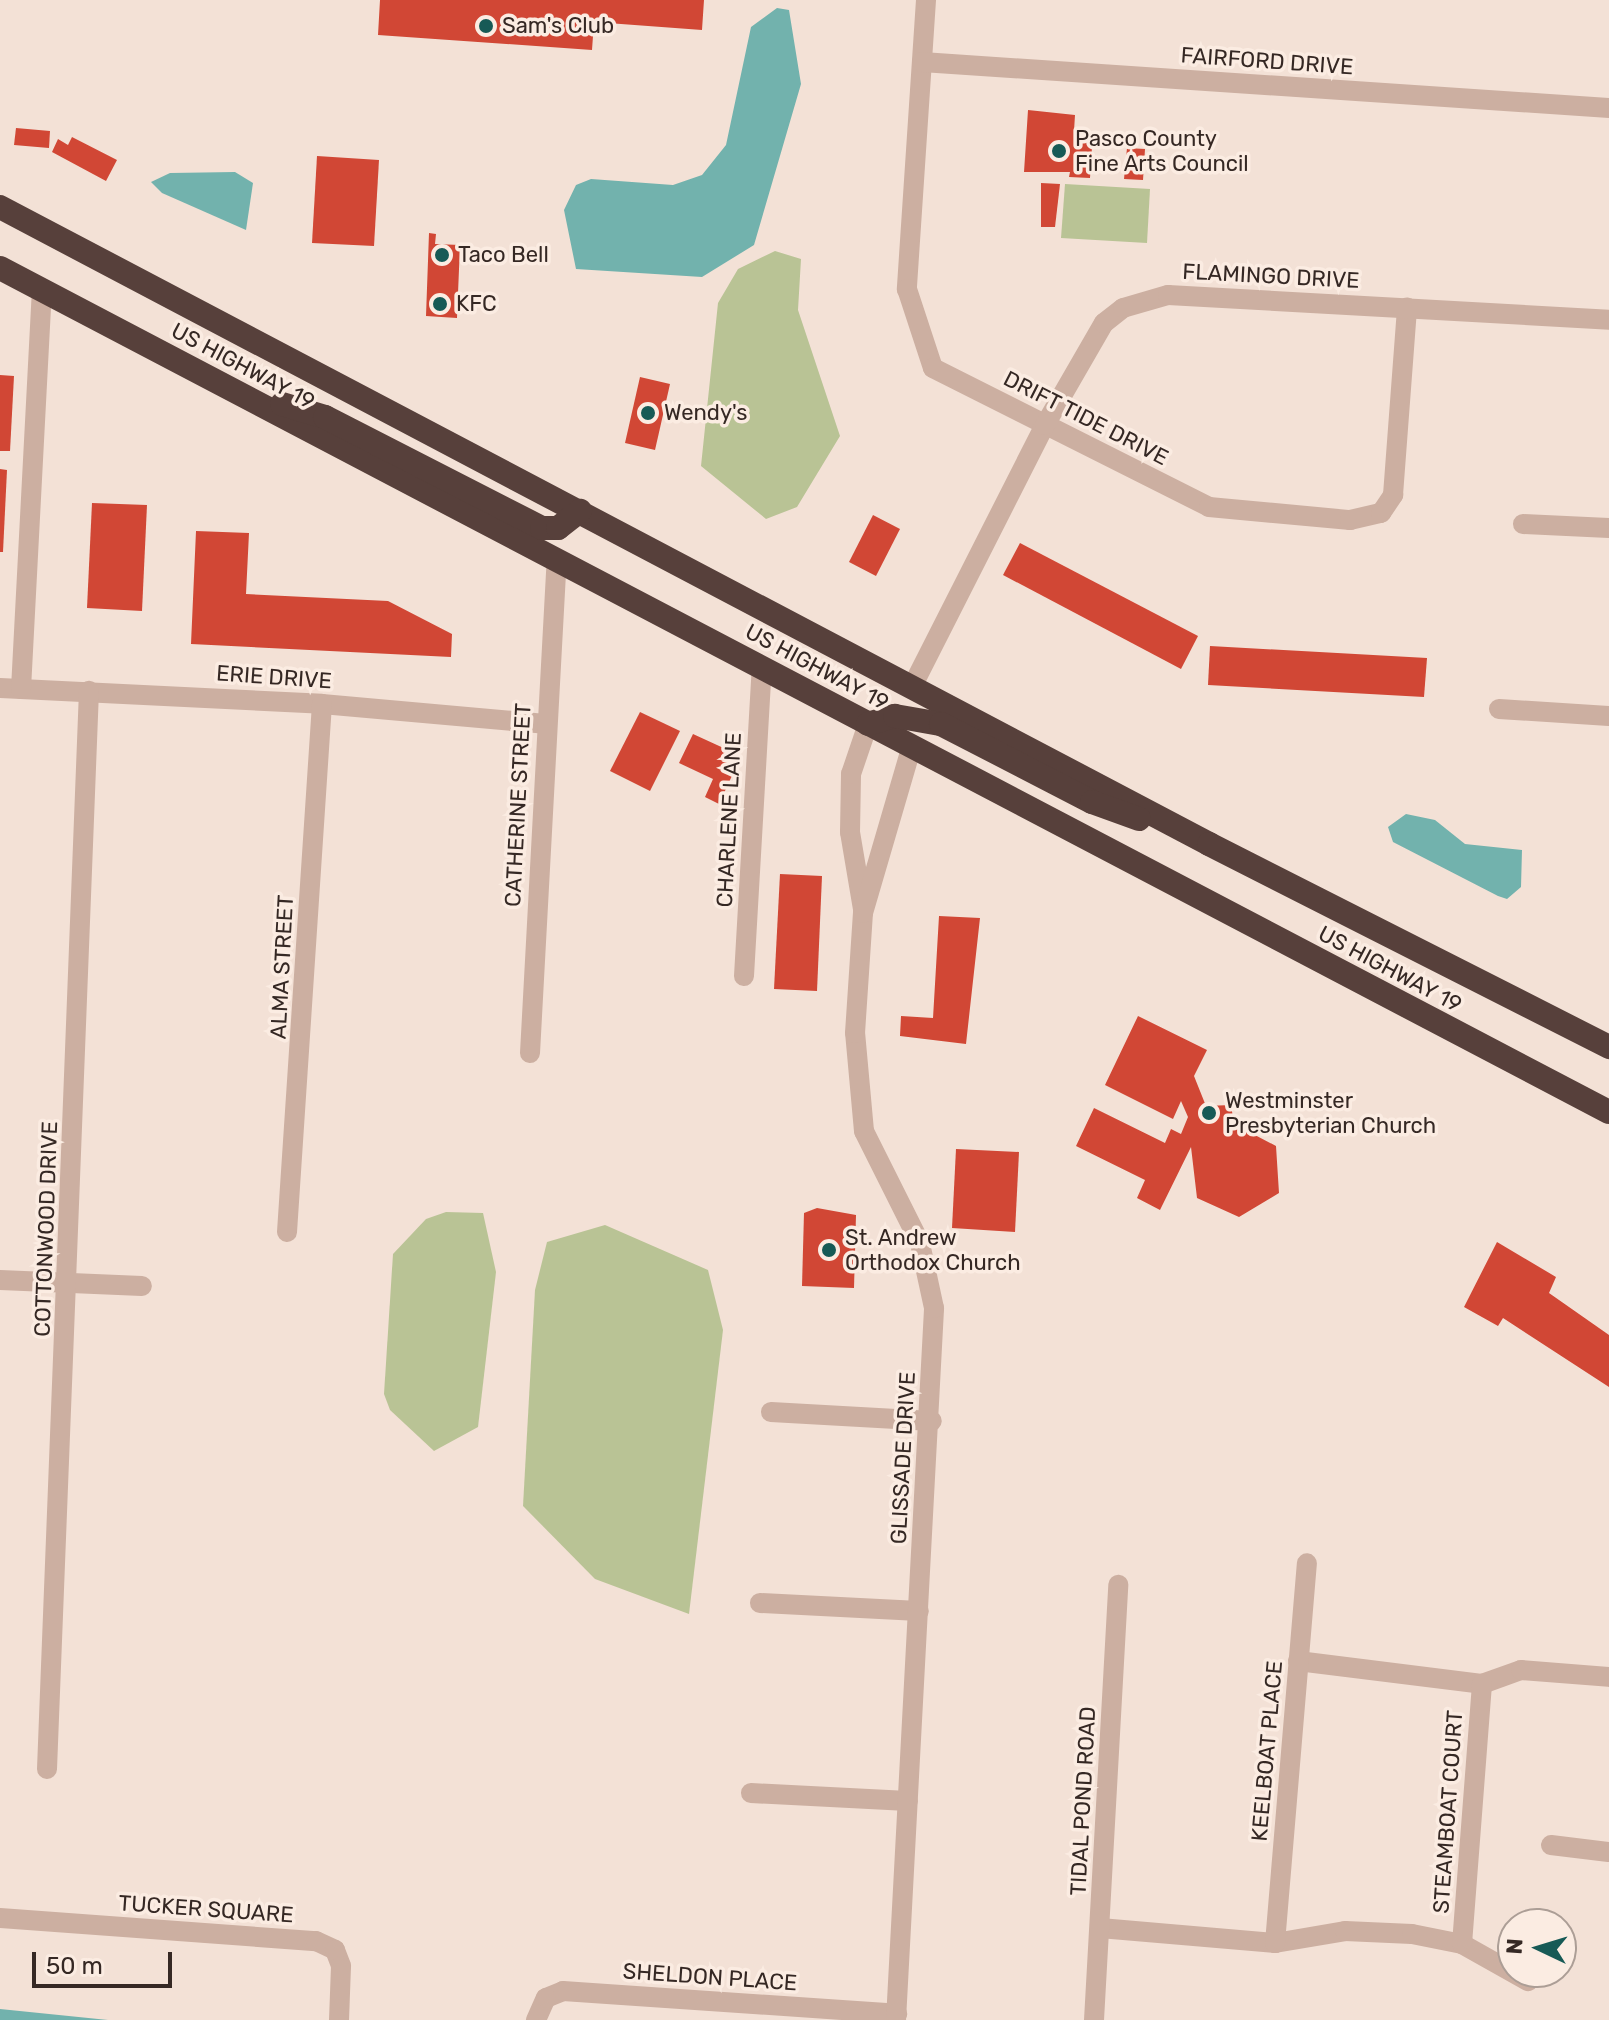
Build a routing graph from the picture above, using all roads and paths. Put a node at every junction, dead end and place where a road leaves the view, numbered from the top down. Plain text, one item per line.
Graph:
1 (926, 0) edge
2 (922, 62) junction
3 (1609, 108) edge
4 (0, 207) edge
5 (0, 268) edge
6 (42, 290) junction
7 (1407, 308) junction
8 (1609, 320) edge
9 (234, 390) junction
10 (1045, 425) junction
11 (580, 511) junction
12 (1523, 524) dead end
13 (1609, 528) edge
14 (557, 561) junction
15 (762, 667) junction
16 (914, 683) junction
17 (0, 688) edge
18 (21, 689) junction
19 (89, 691) junction
20 (322, 704) junction
21 (1499, 709) dead end
22 (1609, 716) edge
23 (545, 724) junction
24 (868, 724) junction
25 (911, 749) junction
26 (1209, 844) junction
27 (863, 913) junction
28 (744, 976) dead end
29 (1609, 1047) edge
30 (530, 1053) dead end
31 (1609, 1112) edge
32 (287, 1232) dead end
33 (0, 1280) edge
34 (69, 1284) junction
35 (142, 1286) dead end
36 (771, 1412) dead end
37 (932, 1421) junction
38 (1307, 1563) dead end
39 (1118, 1585) dead end
40 (760, 1603) dead end
41 (919, 1611) junction
42 (1298, 1661) junction
43 (1609, 1677) edge
44 (1482, 1684) junction
45 (47, 1769) dead end
46 (751, 1793) dead end
47 (908, 1801) junction
48 (1551, 1845) dead end
49 (1609, 1852) edge
50 (0, 1918) edge
51 (1100, 1928) junction
52 (1275, 1943) junction
53 (1462, 1944) junction
54 (1497, 1964) edge
55 (896, 2017) edge
56 (339, 2020) edge
57 (536, 2020) edge
58 (1094, 2020) edge

1 - 2 street, DRIFT TIDE DRIVE
2 - 3 street, FAIRFORD DRIVE
2 - 10 street, DRIFT TIDE DRIVE
4 - 11 highway, US HIGHWAY 19
5 - 6 highway, US HIGHWAY 19
6 - 9 highway, US HIGHWAY 19
6 - 18 street
7 - 8 street, FLAMINGO DRIVE
7 - 10 street, FLAMINGO DRIVE
7 - 10 street, DRIFT TIDE DRIVE
9 - 11 highway
9 - 14 highway, US HIGHWAY 19
10 - 16 street, FLAMINGO DRIVE
11 - 16 highway, US HIGHWAY 19
12 - 13 street
14 - 15 highway, US HIGHWAY 19
14 - 23 street, CATHERINE STREET
15 - 24 highway, US HIGHWAY 19
15 - 28 street, CHARLENE LANE
16 - 26 highway, US HIGHWAY 19
17 - 18 street, ERIE DRIVE
18 - 19 street, ERIE DRIVE
19 - 20 street, ERIE DRIVE
19 - 34 street, COTTONWOOD DRIVE
20 - 23 street, ERIE DRIVE
20 - 32 street, ALMA STREET
21 - 22 street
23 - 30 street, CATHERINE STREET
24 - 25 highway, US HIGHWAY 19
24 - 26 highway
24 - 27 street, GLISSADE DRIVE
25 - 27 street, GLISSADE DRIVE
25 - 31 highway, US HIGHWAY 19
26 - 29 highway, US HIGHWAY 19
27 - 37 street, GLISSADE DRIVE
33 - 34 street
34 - 35 street
34 - 45 street, COTTONWOOD DRIVE
36 - 37 street
37 - 41 street, GLISSADE DRIVE
38 - 42 street, KEELBOAT PLACE
39 - 51 street, TIDAL POND ROAD
40 - 41 street
41 - 47 street, GLISSADE DRIVE
42 - 44 street
42 - 52 street, KEELBOAT PLACE
43 - 44 street
44 - 53 street, STEAMBOAT COURT
46 - 47 street
47 - 55 street, GLISSADE DRIVE
48 - 49 street
50 - 56 street, TUCKER SQUARE
51 - 52 street
51 - 58 street, TIDAL POND ROAD
52 - 53 street
53 - 54 street
55 - 57 street, SHELDON PLACE

